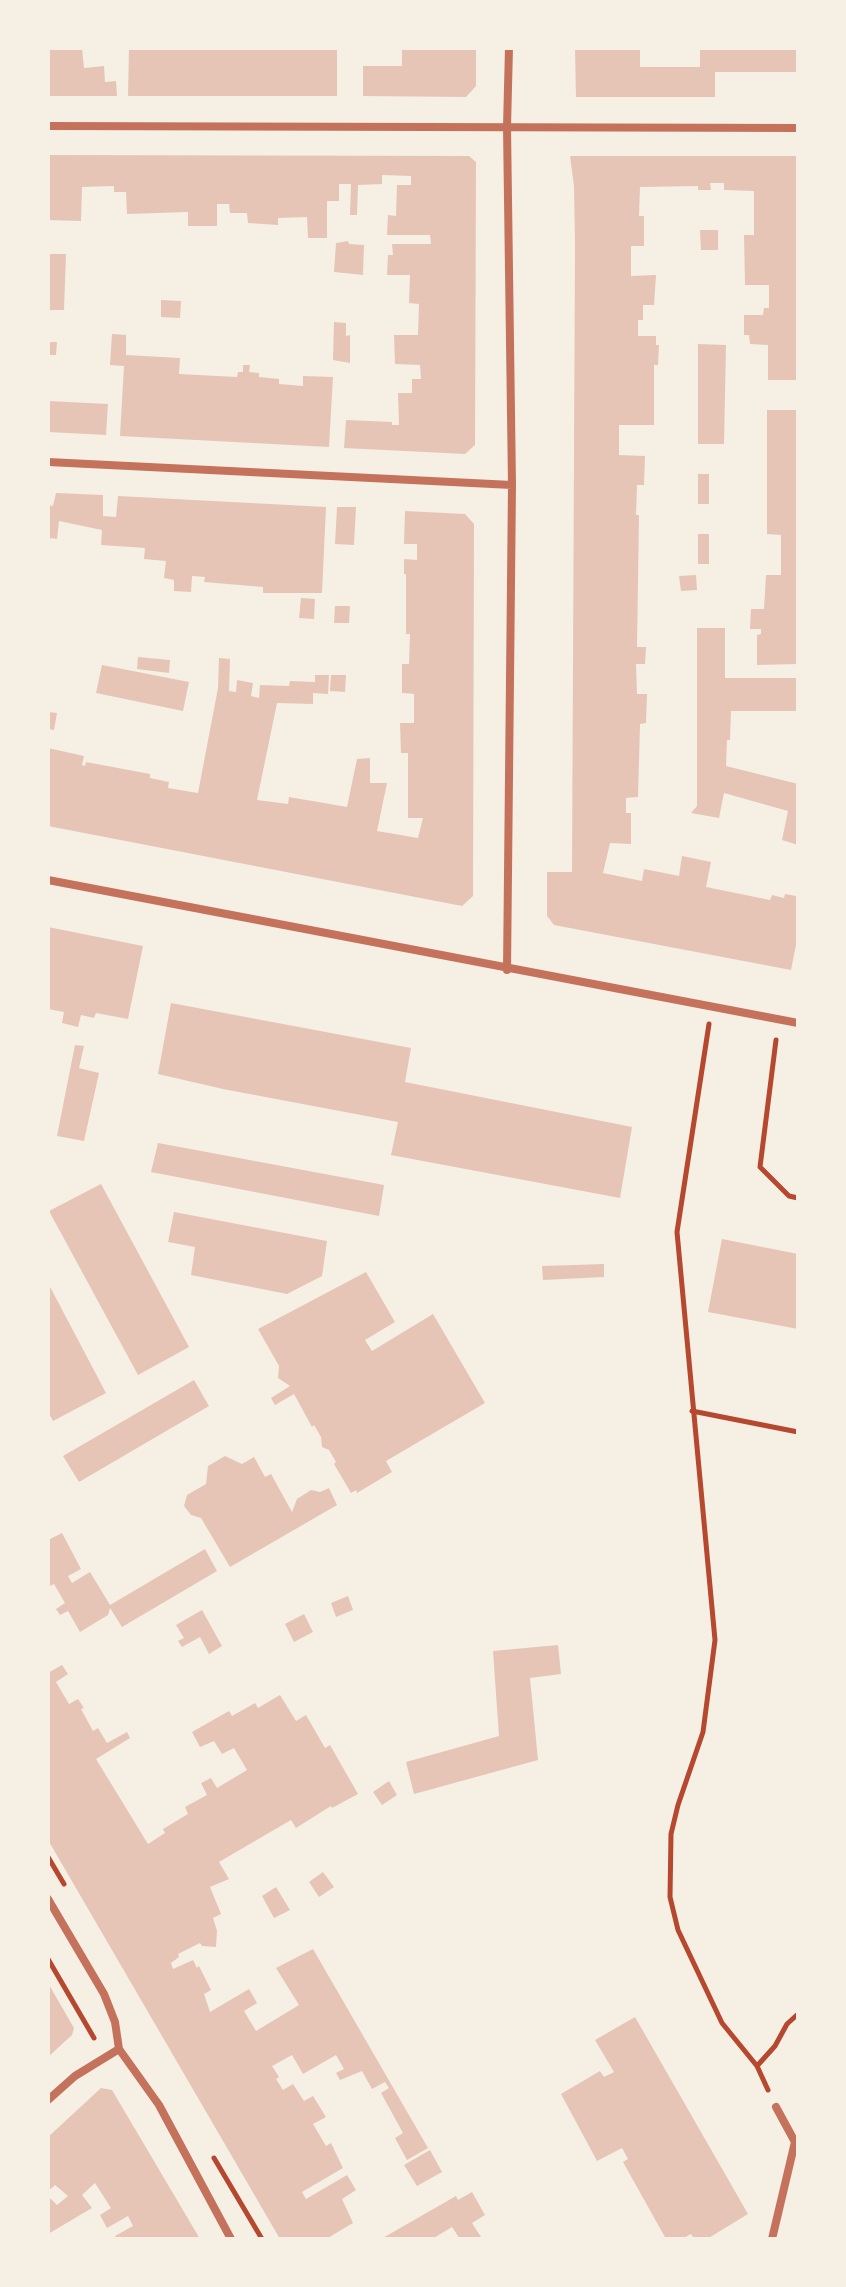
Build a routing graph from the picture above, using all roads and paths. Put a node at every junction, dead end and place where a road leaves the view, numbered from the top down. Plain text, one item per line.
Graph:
1 (509, 48) edge
2 (48, 126) edge
3 (507, 127) junction
4 (798, 128) edge
5 (48, 462) edge
6 (512, 485) junction
7 (48, 880) edge
8 (507, 970) junction
9 (712, 1007) junction
10 (779, 1020) junction
11 (798, 1023) edge
12 (798, 1198) edge
13 (692, 1411) junction
14 (798, 1432) edge
15 (48, 1899) edge
16 (48, 1959) edge
17 (798, 2014) edge
18 (119, 2049) junction
19 (106, 2057) junction
20 (48, 2100) edge
21 (776, 2107) dead end
22 (231, 2239) edge
23 (772, 2239) edge

1 - 3 street
2 - 3 street
3 - 4 street
3 - 6 street
5 - 6 street
6 - 8 street
7 - 8 street
8 - 9 street
9 - 10 street
9 - 13 path
10 - 11 street
10 - 12 path
13 - 14 path
13 - 17 path
15 - 18 street
16 - 19 path
18 - 19 street
18 - 22 street
19 - 20 street
21 - 23 street

